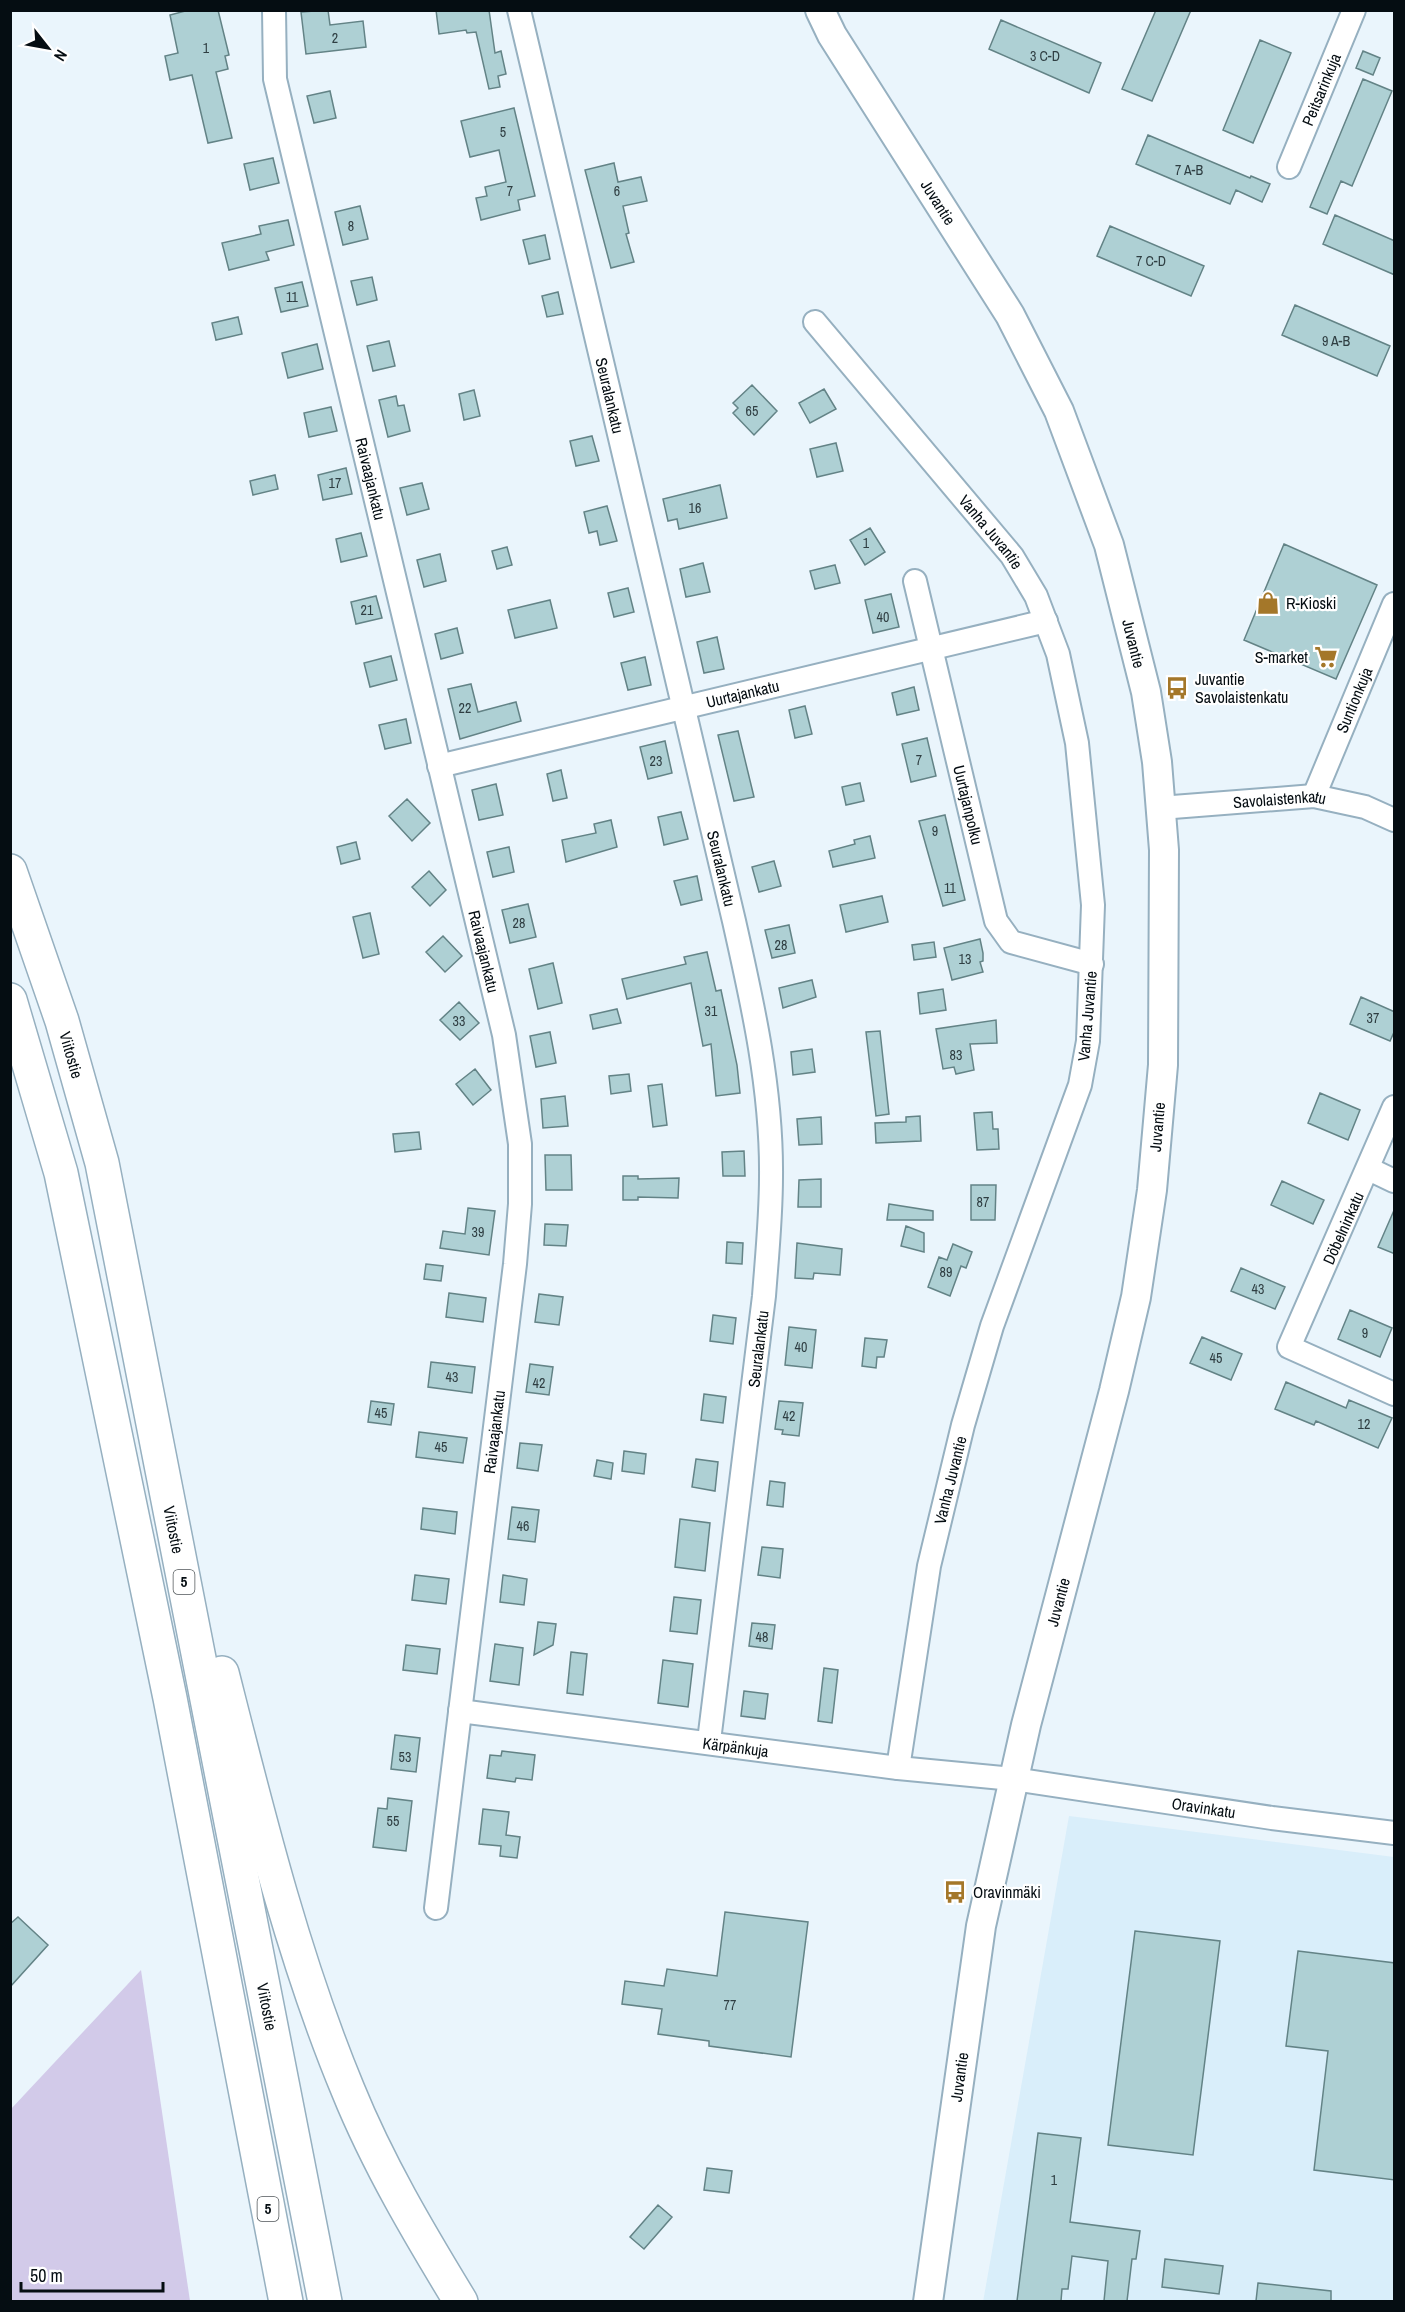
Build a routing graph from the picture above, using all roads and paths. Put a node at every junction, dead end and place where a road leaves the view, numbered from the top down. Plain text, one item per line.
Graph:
1 (274, 10) edge
2 (519, 10) edge
3 (820, 10) edge
4 (1354, 10) edge
5 (1288, 167) dead end
6 (815, 322) dead end
7 (915, 581) dead end
8 (1395, 604) edge
9 (1046, 621) junction
10 (932, 648) junction
11 (684, 709) junction
12 (439, 766) junction
13 (1314, 796) junction
14 (1160, 808) junction
15 (1395, 820) edge
16 (10, 871) edge
17 (1092, 964) junction
18 (10, 1000) edge
19 (1395, 1107) edge
20 (1369, 1169) junction
21 (1395, 1181) edge
22 (1395, 1394) edge
23 (150, 1407) junction
24 (460, 1711) junction
25 (709, 1741) junction
26 (898, 1768) junction
27 (1012, 1779) junction
28 (1395, 1833) edge
29 (436, 1908) dead end
30 (286, 2301) edge
31 (325, 2301) edge
32 (461, 2301) edge
33 (928, 2301) edge

1 - 12 street, Raivaajankatu
2 - 11 street, Seuralankatu
3 - 14 main road, Juvantie
4 - 5 street, Peitsarinkuja
6 - 9 street, Vanha Juvantie
7 - 10 street, Uurtajanpolku
8 - 13 street, Suntionkuja
9 - 10 street, Uurtajankatu
9 - 17 street, Vanha Juvantie
10 - 11 street, Uurtajankatu
10 - 17 street, Uurtajanpolku
11 - 12 street, Uurtajankatu
11 - 25 street, Seuralankatu
12 - 24 street, Raivaajankatu
13 - 14 street, Savolaistenkatu
13 - 15 street, Savolaistenkatu
14 - 27 main road, Juvantie
16 - 23 highway, Viitostie / 5
17 - 26 street, Vanha Juvantie
18 - 30 highway, 5
19 - 20 street, Döbelninkatu
20 - 21 street
20 - 22 street, Döbelninkatu
23 - 31 highway, Viitostie / 5
23 - 32 highway
24 - 25 street, Kärpänkuja
24 - 29 street, Raivaajankatu
25 - 26 street, Kärpänkuja
26 - 27 street, Kärpänkuja
27 - 28 street, Oravinkatu
27 - 33 main road, Juvantie

